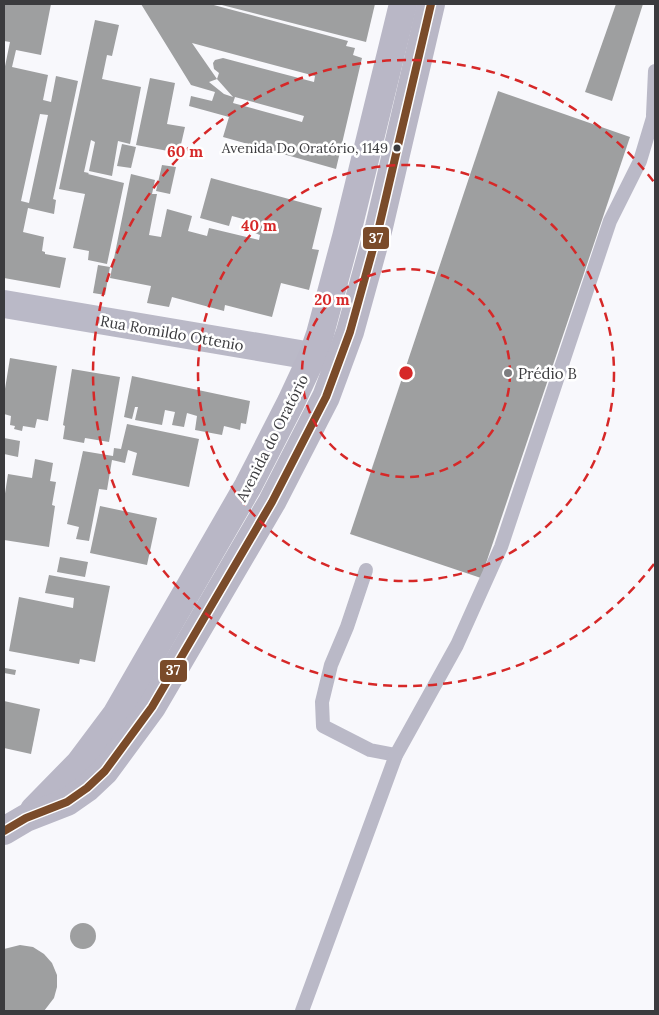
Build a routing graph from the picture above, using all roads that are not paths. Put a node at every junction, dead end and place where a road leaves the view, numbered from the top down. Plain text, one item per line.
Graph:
1 (403, 4) edge
2 (431, 4) edge
3 (655, 71) edge
4 (654, 113) edge
5 (4, 304) edge
6 (312, 357) junction
7 (340, 361) junction
8 (366, 570) dead end
9 (396, 755) junction
10 (15, 824) edge
11 (302, 1011) edge

1 - 6 main road, Avenida do Oratório
2 - 7 main road, Avenida do Oratório
3 - 4 lane
4 - 9 lane
5 - 6 street, Rua Romildo Ottenio
6 - 7 street, Rua Romildo Ottenio
6 - 10 main road, Avenida do Oratório
7 - 10 main road, Avenida do Oratório
8 - 9 lane
9 - 11 lane

